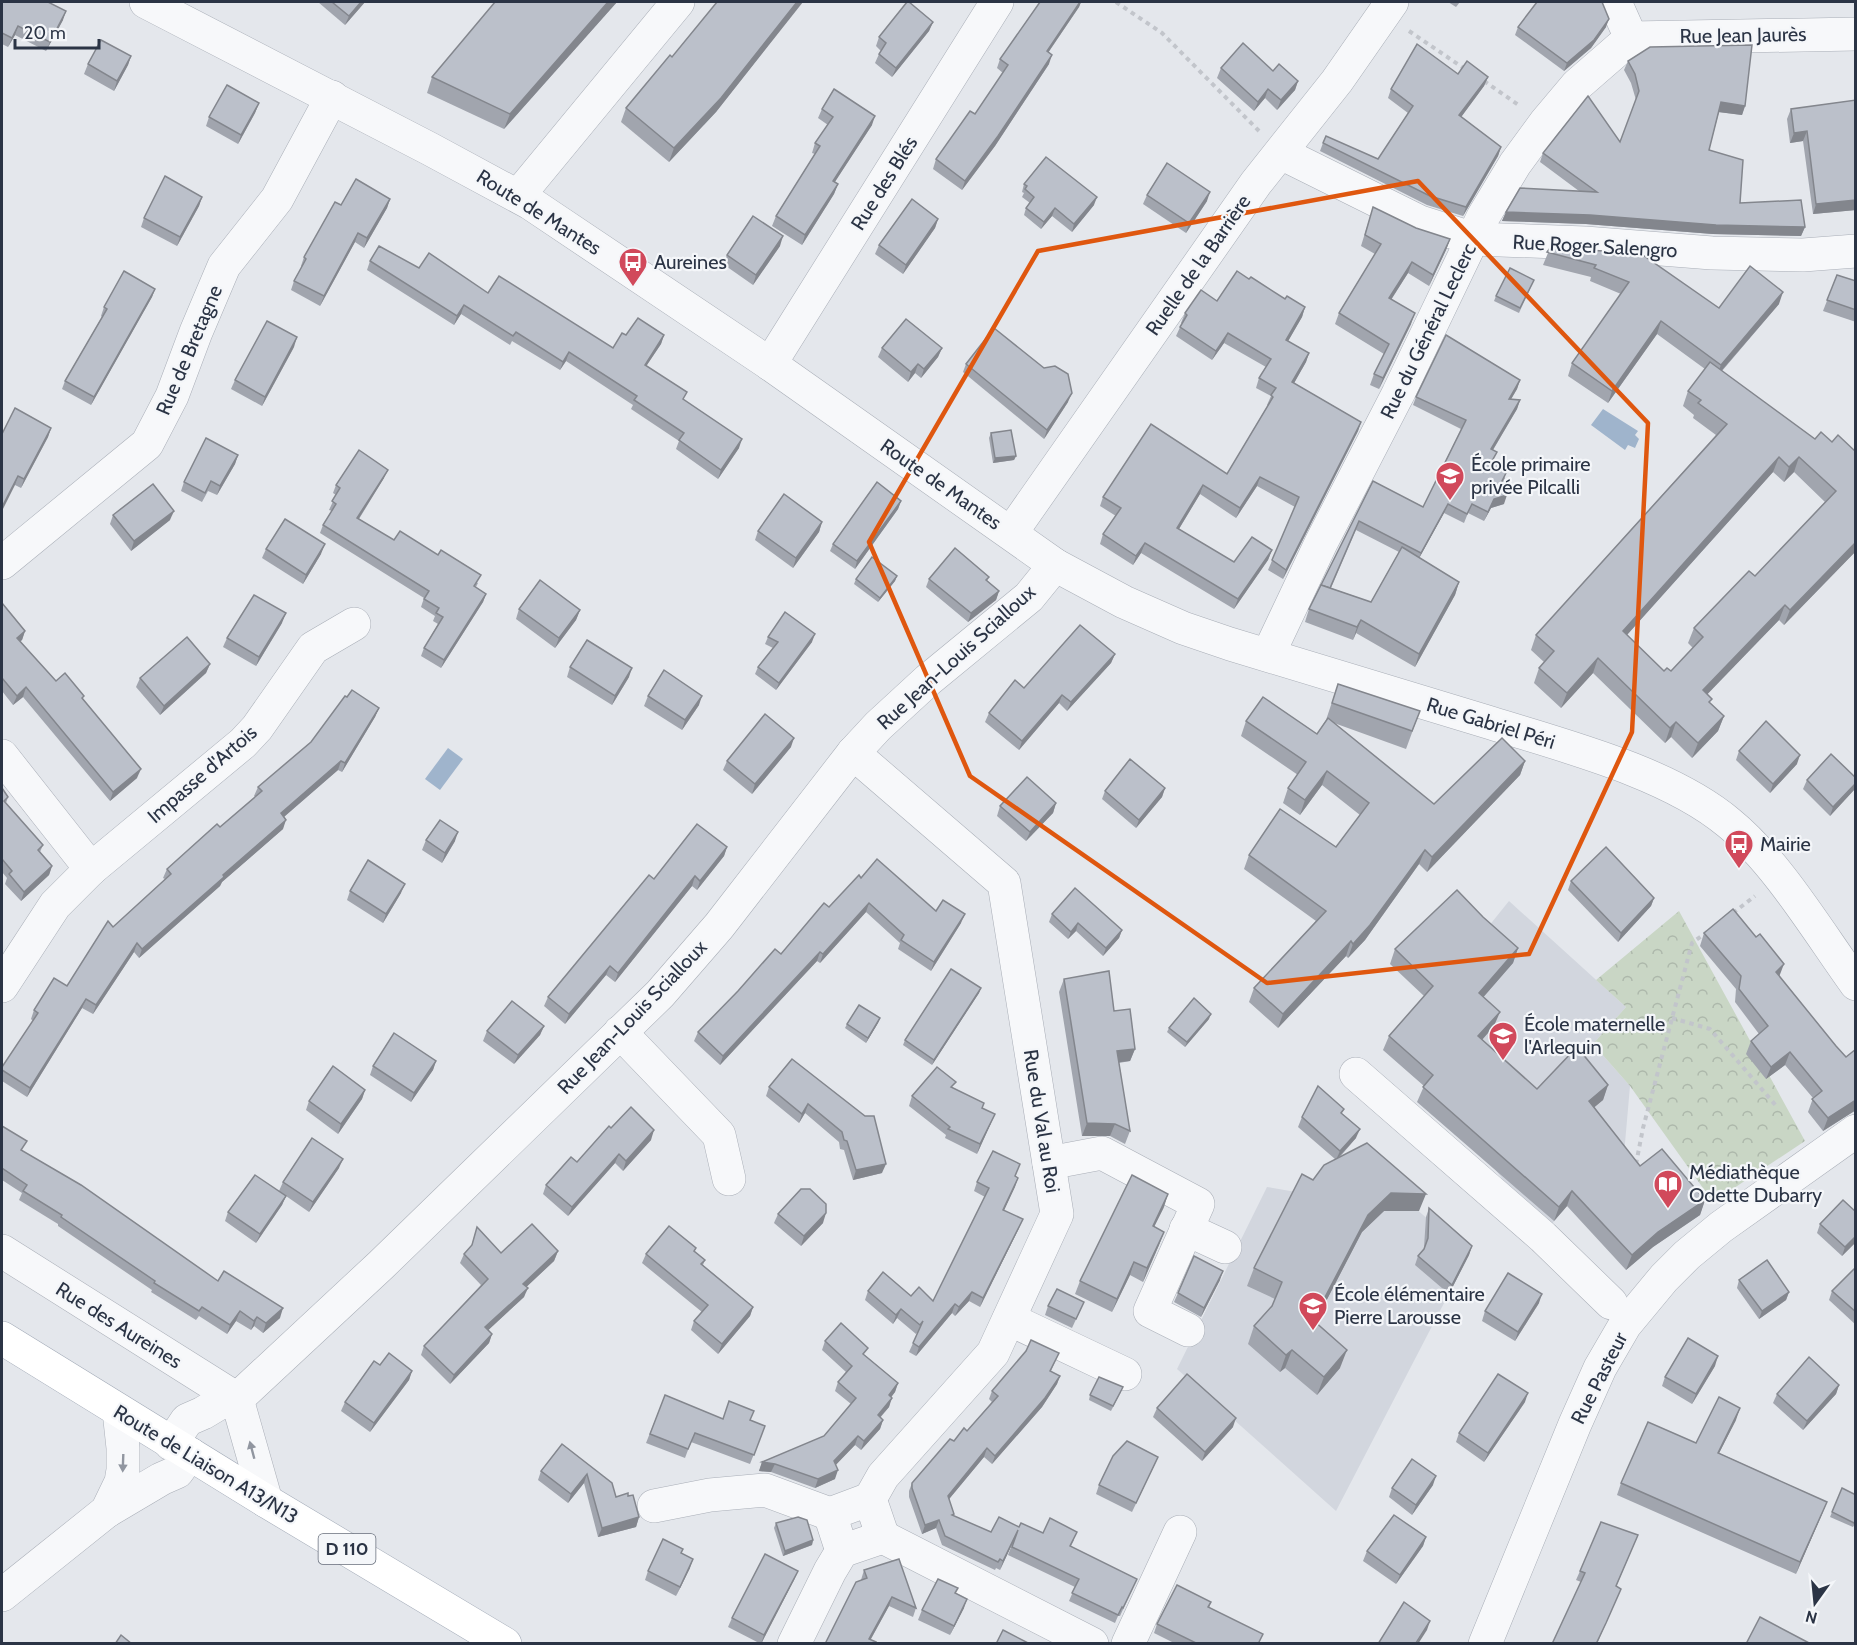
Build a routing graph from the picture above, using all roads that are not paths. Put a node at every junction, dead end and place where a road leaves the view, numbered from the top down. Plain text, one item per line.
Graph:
1 (146, 2) edge
2 (678, 2) edge
3 (997, 2) edge
4 (1615, 2) edge
5 (1388, 8) edge
6 (1856, 34) edge
7 (1631, 38) junction
8 (332, 97) junction
9 (1281, 153) junction
10 (518, 196) junction
11 (1474, 239) junction
12 (1856, 251) edge
13 (770, 364) junction
14 (1011, 533) junction
15 (2, 563) edge
16 (1055, 565) junction
17 (354, 624) dead end
18 (1268, 656) junction
19 (853, 753) junction
20 (2, 756) edge
21 (91, 869) junction
22 (1856, 984) edge
23 (2, 986) edge
24 (620, 1032) junction
25 (1356, 1074) dead end
26 (1856, 1131) edge
27 (1049, 1163) junction
28 (729, 1179) dead end
29 (1186, 1229) junction
30 (1225, 1247) dead end
31 (2, 1251) edge
32 (1687, 1255) junction
33 (1611, 1303) junction
34 (1009, 1319) junction
35 (1188, 1329) dead end
36 (2, 1338) edge
37 (1600, 1368) junction
38 (1125, 1374) dead end
39 (237, 1399) junction
40 (119, 1411) junction
41 (180, 1449) junction
42 (870, 1499) junction
43 (266, 1501) junction
44 (654, 1506) dead end
45 (107, 1511) junction
46 (830, 1514) junction
47 (1180, 1532) dead end
48 (883, 1537) junction
49 (842, 1551) junction
50 (2, 1595) edge
51 (1084, 1642) edge
52 (505, 1644) edge
53 (794, 1644) edge
54 (1128, 1644) edge
55 (1485, 1644) edge

1 - 8 street, Route de Mantes
2 - 10 street
3 - 13 street, Rue des Blés
4 - 7 street
5 - 9 street, Ruelle de la Barrière
6 - 7 street, Rue Jean Jaurès
7 - 11 street, Rue du Général Leclerc
8 - 10 street, Route de Mantes
8 - 15 street, Rue de Bretagne
9 - 11 street, Rue Roger Salengro
9 - 14 street, Ruelle de la Barrière
10 - 13 street, Route de Mantes
11 - 12 street, Rue Roger Salengro
11 - 18 street, Rue du Général Leclerc
13 - 14 street, Route de Mantes
14 - 16 street, Route de Mantes
16 - 18 street, Rue Gabriel Péri
16 - 19 street, Rue Jean-Louis Scialloux
17 - 21 street, Impasse d'Artois
18 - 22 street, Rue Gabriel Péri
19 - 24 street, Rue Jean-Louis Scialloux
19 - 27 street, Rue du Val au Roi
20 - 21 street
21 - 23 street
24 - 28 street
24 - 39 street, Rue Jean-Louis Scialloux
25 - 33 street
26 - 32 street, Rue Pasteur
27 - 29 street
27 - 34 street, Rue du Val au Roi
29 - 30 street
29 - 35 street
31 - 39 street, Rue des Aureines
32 - 33 street
32 - 37 street, Rue Pasteur
33 - 37 street
34 - 38 street
34 - 42 street, Rue du Val au Roi
36 - 40 main road, Route de Liaison A13/N13 / D 110
37 - 55 street, Rue Pasteur
39 - 41 street, Rue Jean-Louis Scialloux
43 -> 39 street
40 - 41 main road, Route de Liaison A13/N13 / D 110
40 -> 45 street
41 - 43 main road, Route de Liaison A13/N13 / D 110
41 - 45 street, Rue Jean-Louis Scialloux
42 - 46 street
42 - 48 street
43 - 52 main road, Route de Liaison A13/N13 / D 110
44 - 46 street
45 - 50 street, Rue Jean-Louis Scialloux
46 - 49 street
47 - 54 street
48 - 49 street
48 - 51 street
49 - 53 street

